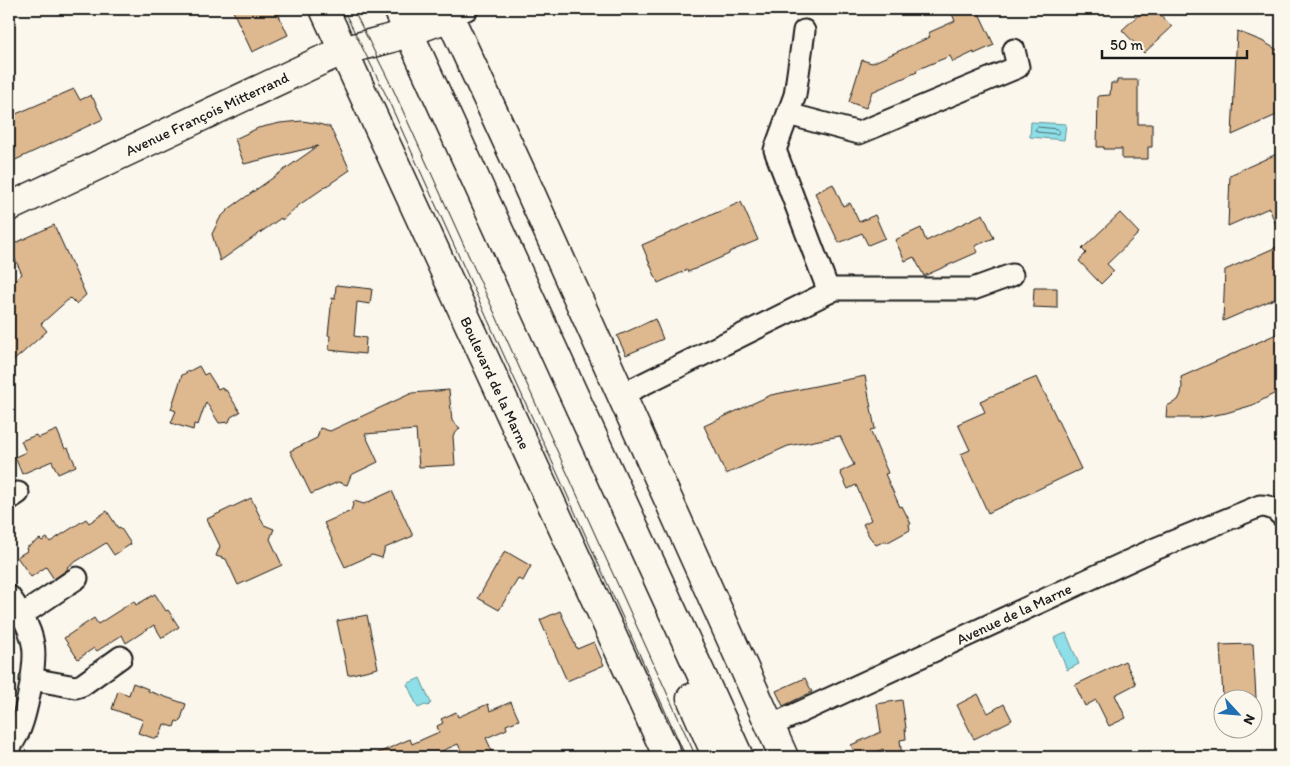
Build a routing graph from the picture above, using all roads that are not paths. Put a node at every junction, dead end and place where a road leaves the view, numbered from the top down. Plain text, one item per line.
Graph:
1 (324, 9) edge
2 (379, 9) edge
3 (454, 11) edge
4 (404, 22) edge
5 (804, 31) dead end
6 (1014, 50) dead end
7 (342, 51) junction
8 (358, 84) junction
9 (788, 114) junction
10 (9, 207) edge
11 (1012, 275) dead end
12 (829, 292) junction
13 (621, 395) junction
14 (1281, 515) edge
15 (77, 578) dead end
16 (9, 596) edge
17 (22, 615) junction
18 (121, 657) dead end
19 (31, 679) junction
20 (770, 726) junction
21 (14, 749) edge
22 (668, 757) edge
23 (717, 757) edge
24 (738, 757) edge
25 (784, 757) edge

1 - 7 street, Boulevard de la Marne
2 - 4 street
3 - 4 street
3 - 13 street
4 - 7 street, Avenue François Mitterrand
4 - 8 street
4 - 23 street
4 - 24 street
5 - 9 street
6 - 9 street
7 - 8 street, Boulevard de la Marne
7 - 10 street, Avenue François Mitterrand
8 - 22 street, Boulevard de la Marne
9 - 12 street
11 - 12 street
12 - 13 street
13 - 20 street
14 - 20 street, Avenue de la Marne
15 - 17 street
16 - 17 street
17 - 19 street
18 - 19 street
19 - 21 street
20 - 25 street

